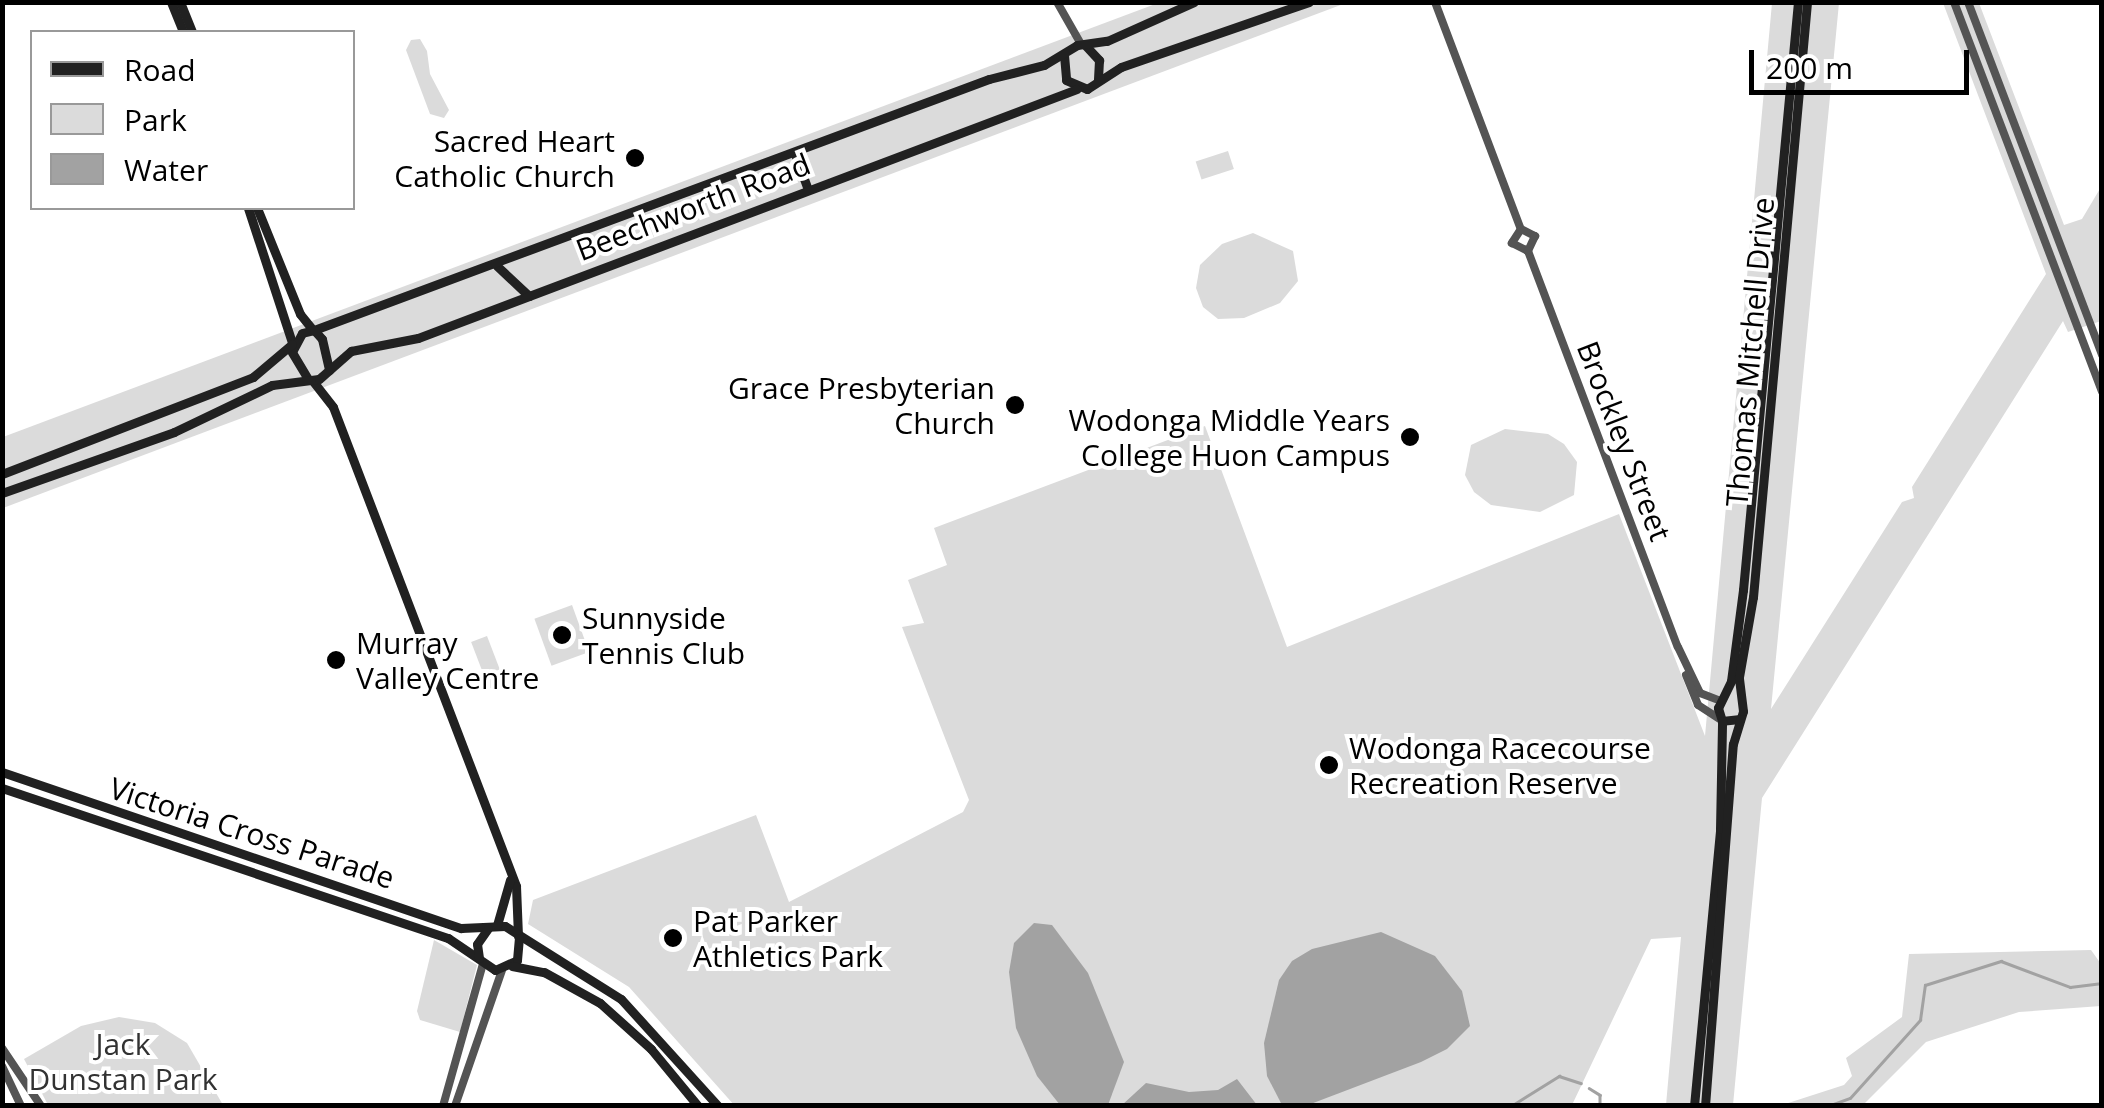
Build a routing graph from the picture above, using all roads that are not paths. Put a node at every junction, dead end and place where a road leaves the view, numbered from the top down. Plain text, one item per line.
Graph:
1 (171, 2) edge
2 (180, 2) edge
3 (1057, 2) edge
4 (1194, 2) edge
5 (1309, 2) edge
6 (1435, 2) edge
7 (1798, 2) edge
8 (1807, 2) edge
9 (1954, 2) edge
10 (1968, 2) edge
11 (1802, 15) junction
12 (1063, 20) junction
13 (182, 30) edge
14 (191, 30) edge
15 (1978, 30) junction
16 (1966, 35) junction
17 (1082, 44) junction
18 (1066, 52) junction
19 (1098, 81) junction
20 (1077, 89) junction
21 (795, 154) junction
22 (1785, 163) junction
23 (808, 190) junction
24 (249, 210) edge
25 (257, 210) edge
26 (1521, 229) junction
27 (264, 238) junction
28 (1528, 251) junction
29 (2064, 257) junction
30 (2052, 262) junction
31 (498, 266) junction
32 (529, 296) junction
33 (314, 330) junction
34 (292, 344) junction
35 (2102, 355) edge
36 (329, 370) junction
37 (312, 380) junction
38 (1770, 386) junction
39 (2102, 392) edge
40 (333, 407) junction
41 (1770, 412) junction
42 (1760, 419) junction
43 (45, 458) junction
44 (2, 474) edge
45 (58, 476) junction
46 (2, 493) edge
47 (1755, 505) junction
48 (1678, 647) junction
49 (1722, 700) junction
50 (1743, 705) junction
51 (1740, 718) junction
52 (1722, 720) junction
53 (2, 772) edge
54 (2, 788) edge
55 (213, 845) junction
56 (1722, 854) junction
57 (208, 860) junction
58 (510, 877) junction
59 (493, 926) junction
60 (518, 937) junction
61 (481, 961) junction
62 (507, 968) junction
63 (2, 1048) edge
64 (5, 1064) edge
65 (24, 1081) junction
66 (14, 1087) junction
67 (22, 1106) edge
68 (41, 1106) edge
69 (442, 1106) edge
70 (455, 1106) edge
71 (698, 1106) edge
72 (718, 1106) edge
73 (1694, 1106) edge
74 (1705, 1106) edge

1 - 13 main road
2 - 14 main road
3 - 12 street
4 - 17 main road
5 - 19 main road
6 - 26 street
7 - 11 main road, Thomas Mitchell Drive
8 - 11 main road, Thomas Mitchell Drive
9 - 16 street
10 - 15 street
11 - 22 main road, Thomas Mitchell Drive
11 - 22 main road, Thomas Mitchell Drive
12 - 17 street
12 - 18 street
15 - 16 street
15 - 29 street
16 - 30 street
17 - 18 main road
17 - 19 main road
18 - 20 main road
18 - 21 main road, Beechworth Road
19 - 20 main road
20 - 23 main road, Beechworth Road
21 - 23 main road
21 - 31 main road, Beechworth Road
22 - 38 main road, Thomas Mitchell Drive
23 - 32 main road, Beechworth Road
24 - 27 main road
25 - 27 main road
26 - 28 street
26 - 28 street
27 - 33 main road
27 - 34 main road
28 - 48 street, Brockley Street
29 - 30 street
29 - 35 street
30 - 39 street
31 - 32 main road
31 - 33 main road, Beechworth Road
32 - 36 main road, Beechworth Road
33 - 34 main road
33 - 36 main road
34 - 37 main road
34 - 43 main road
36 - 37 main road
36 - 40 main road
37 - 40 main road
37 - 45 main road
38 - 41 main road, Thomas Mitchell Drive
38 - 42 main road, Thomas Mitchell Drive
40 - 58 main road
41 - 42 main road
41 - 47 main road, Thomas Mitchell Drive
42 - 47 main road, Thomas Mitchell Drive
43 - 44 main road
43 - 45 main road
45 - 46 main road
47 - 49 main road, Thomas Mitchell Drive
47 - 50 main road, Thomas Mitchell Drive
48 - 49 street, Brockley Street
48 - 52 street, Brockley Street
49 - 50 main road
49 - 52 main road, Thomas Mitchell Drive
50 - 51 main road, Thomas Mitchell Drive
51 - 52 main road
51 - 56 main road, Thomas Mitchell Drive
52 - 56 main road
53 - 55 main road, Victoria Cross Parade
54 - 57 main road, Victoria Cross Parade
55 - 57 main road
55 - 59 main road, Victoria Cross Parade
56 - 73 main road
56 - 74 main road
57 - 61 main road, Victoria Cross Parade
58 - 59 main road
58 - 60 main road
59 - 60 main road
59 - 61 main road
60 - 62 main road
60 - 72 main road
61 - 62 main road, Victoria Cross Parade
61 - 69 street
62 - 70 street
62 - 71 main road
63 - 64 street
64 - 65 street
64 - 66 street
65 - 66 street
65 - 68 street
66 - 67 street

